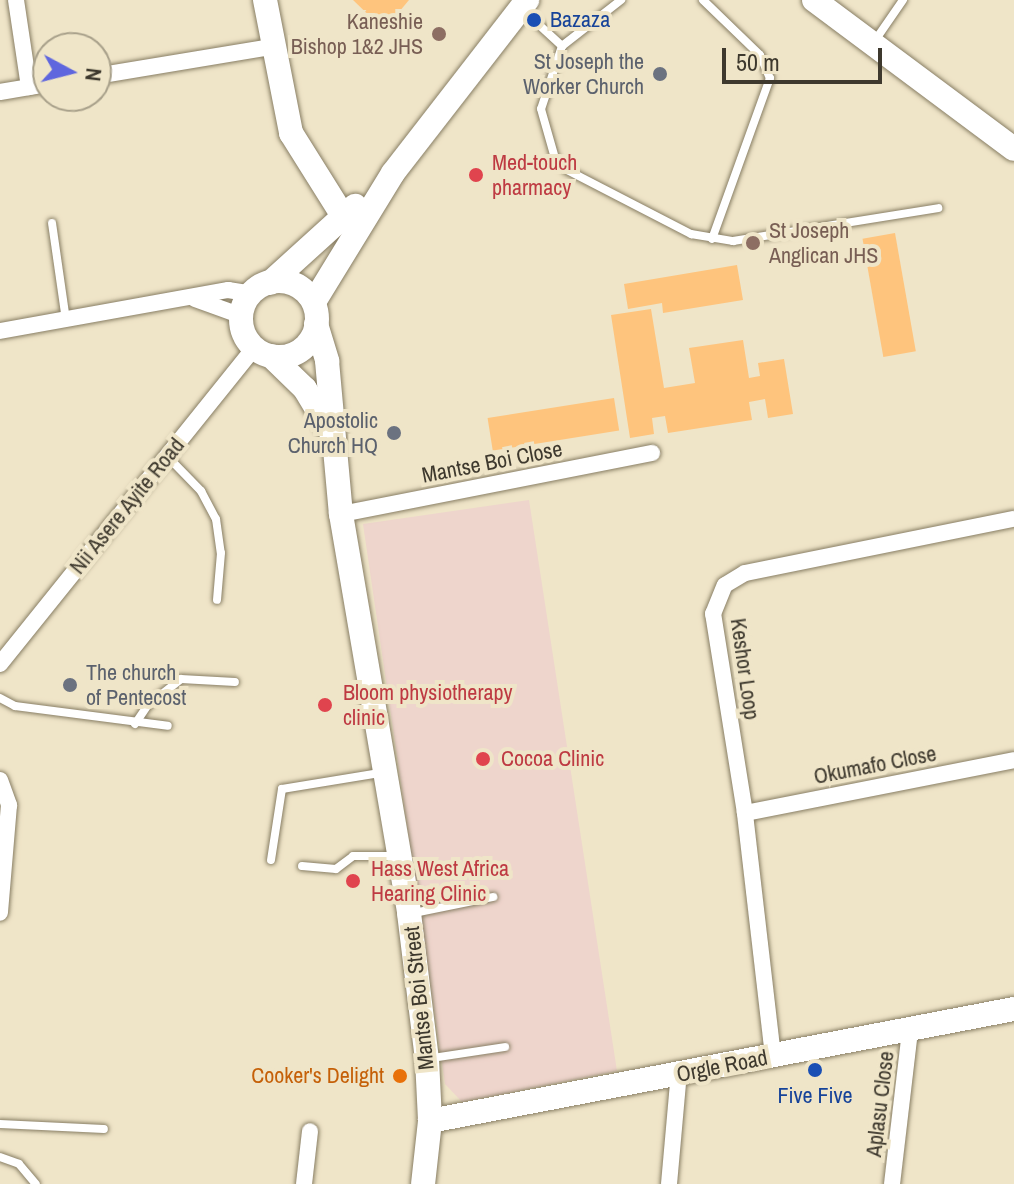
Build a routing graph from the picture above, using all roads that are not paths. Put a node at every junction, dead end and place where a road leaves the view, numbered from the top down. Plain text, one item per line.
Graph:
1 (16, 0) edge
2 (265, 0) edge
3 (621, 0) edge
4 (703, 0) edge
5 (814, 0) edge
6 (903, 0) edge
7 (524, 4) edge
8 (872, 44) junction
9 (562, 46) junction
10 (272, 47) junction
11 (112, 73) edge
12 (29, 87) junction
13 (32, 87) edge
14 (0, 92) edge
15 (1014, 149) edge
16 (393, 173) junction
17 (938, 208) dead end
18 (343, 216) junction
19 (52, 223) dead end
20 (712, 239) junction
21 (255, 297) junction
22 (193, 299) junction
23 (315, 313) junction
24 (66, 320) junction
25 (0, 331) edge
26 (263, 352) junction
27 (331, 434) junction
28 (652, 453) dead end
29 (167, 456) junction
30 (341, 514) junction
31 (1014, 519) edge
32 (217, 600) dead end
33 (0, 664) edge
34 (235, 682) dead end
35 (0, 698) edge
36 (135, 724) junction
37 (168, 726) dead end
38 (1014, 760) edge
39 (385, 772) junction
40 (0, 780) edge
41 (745, 813) junction
42 (399, 857) junction
43 (271, 860) dead end
44 (302, 866) dead end
45 (493, 897) dead end
46 (0, 913) edge
47 (409, 913) junction
48 (1014, 1009) edge
49 (910, 1030) junction
50 (505, 1047) dead end
51 (773, 1056) junction
52 (427, 1059) junction
53 (679, 1073) junction
54 (430, 1121) junction
55 (0, 1124) edge
56 (104, 1129) dead end
57 (310, 1131) dead end
58 (0, 1157) edge
59 (36, 1184) edge
60 (304, 1184) edge
61 (423, 1184) edge
62 (669, 1184) edge
63 (892, 1184) edge

1 - 12 street
2 - 10 street
3 - 9 lane
4 - 20 lane
5 - 8 street
6 - 8 lane
7 - 9 lane
7 - 16 street
8 - 15 street
9 - 20 lane
10 - 11 street
10 - 18 street
12 - 13 street
12 - 14 street
16 - 18 street
16 - 23 street
17 - 20 lane
18 - 21 street
19 - 24 lane
21 - 22 street
21 - 22 street
21 - 23 street
21 - 26 street
22 - 24 street
23 - 26 street
23 - 27 street, Mantse Boi Street
24 - 25 street
26 - 27 street, Mantse Boi Street
26 - 29 street, Nii Asere Ayite Road
27 - 30 street, Mantse Boi Street
28 - 30 street, Mantse Boi Close
29 - 32 lane
29 - 33 street, Nii Asere Ayite Road
30 - 39 street, Mantse Boi Street
31 - 41 street, Keshor Loop
34 - 36 lane
35 - 36 lane
36 - 37 lane
38 - 41 street, Okumafo Close
39 - 42 street, Mantse Boi Street
39 - 43 lane
40 - 46 street
41 - 51 street, Keshor Loop
42 - 44 lane
42 - 47 street, Mantse Boi Street
45 - 47 lane
47 - 52 street, Mantse Boi Street
48 - 49 street, Orgle Road
49 - 51 street, Orgle Road
49 - 63 street, Aplasu Close
50 - 52 lane
51 - 53 street, Orgle Road
52 - 54 street, Mantse Boi Street
53 - 54 street, Orgle Road
53 - 62 street
54 - 61 street, Mantse Boi Street
55 - 56 lane
57 - 60 street
58 - 59 lane

